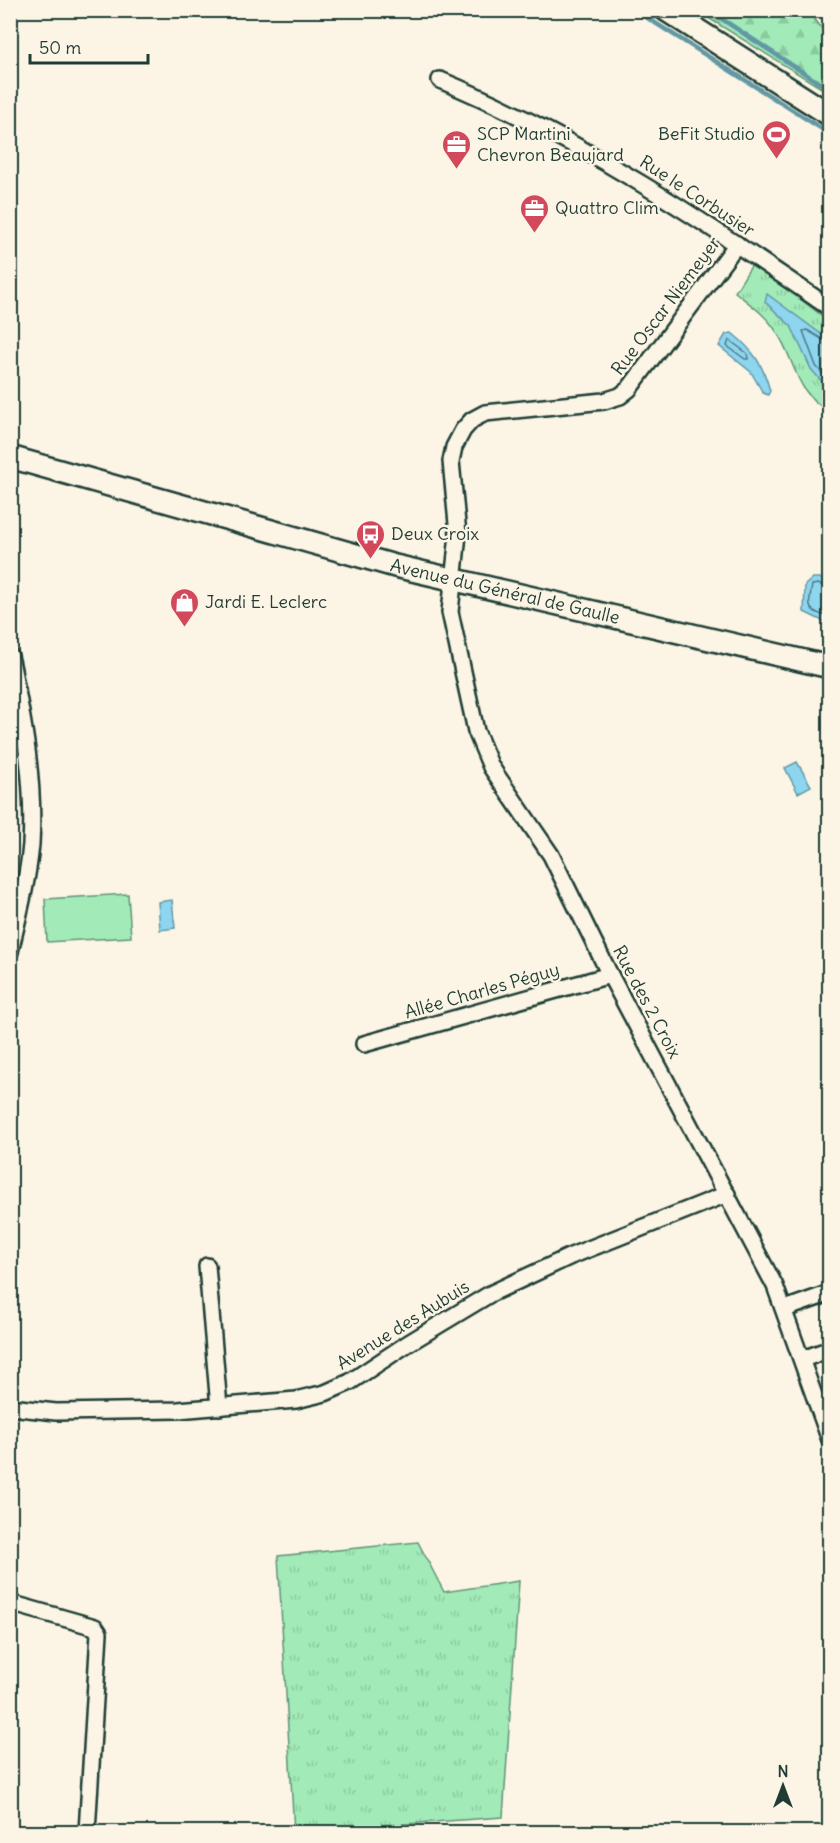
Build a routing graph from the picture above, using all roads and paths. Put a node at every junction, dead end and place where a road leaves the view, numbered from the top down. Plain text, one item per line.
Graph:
1 (666, 10) edge
2 (440, 80) dead end
3 (830, 115) edge
4 (737, 244) junction
5 (830, 308) edge
6 (10, 457) edge
7 (452, 580) junction
8 (10, 656) edge
9 (830, 666) edge
10 (10, 952) edge
11 (610, 975) junction
12 (364, 1044) dead end
13 (726, 1194) junction
14 (207, 1266) dead end
15 (830, 1293) edge
16 (785, 1309) junction
17 (830, 1349) edge
18 (803, 1359) junction
19 (10, 1407) edge
20 (219, 1407) junction
21 (830, 1440) edge
22 (10, 1603) edge
23 (87, 1833) edge

1 - 3 street
2 - 4 street, Rue le Corbusier
4 - 5 street, Rue le Corbusier
4 - 7 street, Rue Oscar Niemeyer
6 - 7 street, Avenue du Général de Gaulle
7 - 9 street, Avenue du Général de Gaulle
7 - 11 street, Rue des 2 Croix
8 - 10 street
11 - 12 street, Allée Charles Péguy
11 - 13 street, Rue des 2 Croix
13 - 16 street, Rue des 2 Croix
13 - 20 street, Avenue des Aubuis
14 - 20 street
15 - 16 street
16 - 18 street, Rue des 2 Croix
17 - 18 street
18 - 21 street, Rue des 2 Croix
19 - 20 street, Avenue des Aubuis
22 - 23 street

